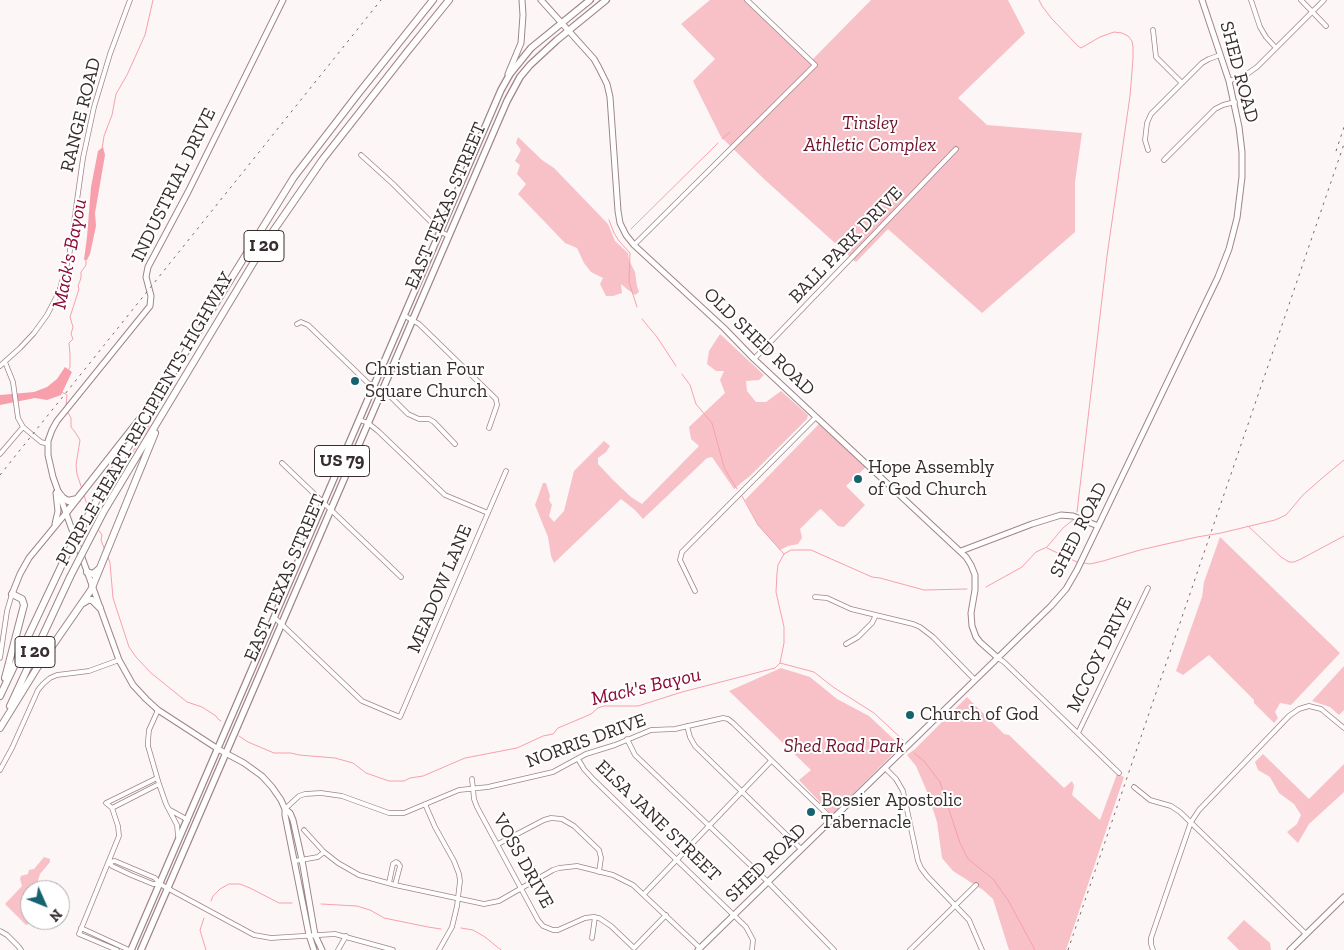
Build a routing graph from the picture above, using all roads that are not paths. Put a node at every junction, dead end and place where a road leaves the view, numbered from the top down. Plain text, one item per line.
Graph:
1 (130, 0) edge
2 (283, 0) edge
3 (434, 0) edge
4 (449, 0) edge
5 (522, 0) edge
6 (541, 0) edge
7 (590, 0) edge
8 (606, 0) edge
9 (747, 0) edge
10 (1202, 0) edge
11 (1251, 0) edge
12 (1301, 0) edge
13 (1324, 0) edge
14 (1312, 12) junction
15 (561, 23) junction
16 (1326, 26) dead end
17 (1153, 30) dead end
18 (568, 31) junction
19 (1276, 48) junction
20 (1220, 55) junction
21 (1229, 81) junction
22 (1182, 83) junction
23 (502, 90) junction
24 (1234, 102) junction
25 (493, 111) junction
26 (502, 114) junction
27 (956, 149) dead end
28 (1148, 150) dead end
29 (361, 155) dead end
30 (1164, 160) dead end
31 (461, 185) junction
32 (470, 189) junction
33 (441, 232) junction
34 (449, 236) junction
35 (634, 245) junction
36 (428, 263) junction
37 (436, 267) junction
38 (405, 316) junction
39 (413, 320) junction
40 (296, 324) dead end
41 (754, 359) junction
42 (5, 362) junction
43 (0, 366) edge
44 (374, 388) junction
45 (382, 392) junction
46 (159, 395) junction
47 (165, 408) junction
48 (816, 417) junction
49 (360, 420) junction
50 (368, 424) junction
51 (22, 427) junction
52 (489, 428) dead end
53 (48, 444) junction
54 (455, 444) dead end
55 (346, 452) junction
56 (0, 454) edge
57 (355, 456) junction
58 (282, 463) dead end
59 (506, 471) dead end
60 (53, 477) junction
61 (58, 492) junction
62 (76, 499) junction
63 (324, 503) junction
64 (331, 510) junction
65 (66, 513) junction
66 (488, 513) junction
67 (55, 525) junction
68 (1098, 526) junction
69 (960, 552) junction
70 (298, 566) junction
71 (100, 569) junction
72 (305, 569) junction
73 (88, 572) junction
74 (401, 578) dead end
75 (92, 586) junction
76 (1148, 588) dead end
77 (695, 591) dead end
78 (12, 594) junction
79 (815, 597) dead end
80 (80, 606) junction
81 (100, 608) junction
82 (876, 615) junction
83 (275, 618) junction
84 (282, 624) junction
85 (846, 644) dead end
86 (263, 645) junction
87 (271, 648) junction
88 (0, 658) edge
89 (998, 658) junction
90 (119, 660) junction
91 (975, 680) junction
92 (0, 695) edge
93 (158, 710) junction
94 (0, 726) edge
95 (687, 726) junction
96 (1344, 728) edge
97 (1078, 734) junction
98 (627, 739) junction
99 (218, 749) junction
100 (226, 753) junction
101 (578, 759) junction
102 (772, 761) junction
103 (885, 768) junction
104 (0, 770) edge
105 (1119, 773) dead end
106 (157, 778) junction
107 (472, 779) dead end
108 (158, 784) junction
109 (1134, 787) dead end
110 (473, 789) junction
111 (742, 792) junction
112 (126, 793) junction
113 (128, 799) junction
114 (426, 804) junction
115 (112, 808) junction
116 (168, 808) junction
117 (285, 809) junction
118 (832, 819) junction
119 (188, 820) junction
120 (1191, 822) junction
121 (709, 826) junction
122 (304, 830) dead end
123 (178, 843) junction
124 (498, 844) junction
125 (801, 849) junction
126 (324, 852) junction
127 (302, 860) junction
128 (677, 860) junction
129 (295, 861) junction
130 (109, 862) junction
131 (133, 869) junction
132 (599, 872) junction
133 (131, 875) junction
134 (768, 882) junction
135 (389, 883) junction
136 (160, 884) junction
137 (395, 884) junction
138 (976, 885) dead end
139 (168, 888) junction
140 (521, 888) junction
141 (644, 894) junction
142 (1344, 896) edge
143 (458, 899) junction
144 (956, 906) junction
145 (734, 915) junction
146 (666, 916) junction
147 (595, 918) junction
148 (81, 928) junction
149 (0, 931) edge
150 (1306, 934) junction
151 (309, 935) junction
152 (315, 935) junction
153 (346, 936) junction
154 (104, 938) junction
155 (592, 938) dead end
156 (104, 944) junction
157 (699, 949) edge
158 (21, 950) edge
159 (117, 950) edge
160 (130, 950) edge
161 (141, 950) edge
162 (314, 950) edge
163 (322, 950) edge
164 (338, 950) edge
165 (391, 950) edge
166 (439, 950) edge
167 (752, 950) edge
168 (834, 950) edge
169 (910, 950) edge
170 (982, 950) edge
171 (1153, 950) edge
172 (1290, 950) edge

1 - 42 street, RANGE ROAD
2 - 53 street, INDUSTRIAL DRIVE
3 - 46 highway, PURPLE HEART RECIPIENTS HIGHWAY / I 20
4 - 47 highway, PURPLE HEART RECIPIENTS HIGHWAY / I 20
5 - 23 street
6 - 15 street, OLD SHED ROAD
7 - 15 main road, EAST TEXAS STREET / US 79
8 - 18 main road, EAST TEXAS STREET / US 79
9 - 35 street
10 - 20 street, SHED ROAD
11 - 19 street
12 - 14 street
13 - 14 street
14 - 16 street
14 - 19 street
15 - 18 street, OLD SHED ROAD
15 - 23 main road, EAST TEXAS STREET / US 79
17 - 22 street
18 - 26 main road, EAST TEXAS STREET / US 79
18 - 35 street, OLD SHED ROAD
19 - 21 street
20 - 21 street, SHED ROAD
20 - 22 street
21 - 24 street, SHED ROAD
22 - 28 street
23 - 25 main road, EAST TEXAS STREET / US 79
24 - 30 street
24 - 68 street, SHED ROAD
25 - 26 street
25 - 31 main road, EAST TEXAS STREET / US 79
26 - 32 main road, EAST TEXAS STREET / US 79
27 - 41 street, BALL PARK DRIVE
29 - 33 street
31 - 32 street
31 - 33 main road, EAST TEXAS STREET / US 79
32 - 34 main road, EAST TEXAS STREET / US 79
33 - 34 street
33 - 36 main road, EAST TEXAS STREET / US 79
34 - 37 main road, EAST TEXAS STREET / US 79
35 - 41 street, OLD SHED ROAD
36 - 37 street
36 - 38 main road, EAST TEXAS STREET / US 79
37 - 39 main road, EAST TEXAS STREET / US 79
38 - 39 street
38 - 44 main road, EAST TEXAS STREET / US 79
39 - 45 main road, EAST TEXAS STREET / US 79
39 - 52 street
40 - 44 street
41 - 48 street, OLD SHED ROAD
42 - 43 street, RANGE ROAD
42 - 51 street
44 - 45 street
44 - 49 main road, EAST TEXAS STREET / US 79
45 - 50 main road, EAST TEXAS STREET / US 79
45 - 54 street
46 - 62 highway
46 - 92 highway, PURPLE HEART RECIPIENTS HIGHWAY / I 20, bridge
47 - 71 highway
47 - 94 highway, PURPLE HEART RECIPIENTS HIGHWAY / I 20, bridge
48 - 69 street, OLD SHED ROAD
48 - 77 street
49 - 50 street
49 - 55 main road, EAST TEXAS STREET / US 79
50 - 57 main road, EAST TEXAS STREET / US 79
50 - 66 street
51 - 53 street
51 - 56 street
53 - 60 street, INDUSTRIAL DRIVE
55 - 57 street
55 - 63 main road, EAST TEXAS STREET / US 79
57 - 64 main road, EAST TEXAS STREET / US 79
58 - 63 street
59 - 66 street, MEADOW LANE
60 - 61 street, INDUSTRIAL DRIVE
60 - 67 street
61 - 62 highway
61 - 65 street, INDUSTRIAL DRIVE
62 - 65 highway
63 - 64 street
63 - 70 main road, EAST TEXAS STREET / US 79
64 - 72 main road, EAST TEXAS STREET / US 79
64 - 74 street
65 - 67 street
65 - 73 street, INDUSTRIAL DRIVE
66 - 84 street, MEADOW LANE
67 - 78 street
68 - 69 street
68 - 89 street, SHED ROAD
69 - 89 street, OLD SHED ROAD
70 - 72 street
70 - 83 main road, EAST TEXAS STREET / US 79
71 - 73 highway
71 - 75 highway
72 - 84 main road, EAST TEXAS STREET / US 79
73 - 75 street, INDUSTRIAL DRIVE
75 - 80 highway
75 - 81 street, INDUSTRIAL DRIVE
76 - 97 street, MCCOY DRIVE
78 - 88 street
78 - 92 highway
79 - 82 street
80 - 81 highway
80 - 94 highway
81 - 90 street, INDUSTRIAL DRIVE
82 - 85 street
82 - 91 street
83 - 84 street
83 - 86 main road, EAST TEXAS STREET / US 79
84 - 87 main road, EAST TEXAS STREET / US 79
86 - 87 street
86 - 99 main road, EAST TEXAS STREET / US 79
87 - 100 main road, EAST TEXAS STREET / US 79
89 - 91 street, SHED ROAD
89 - 97 street
90 - 93 street, INDUSTRIAL DRIVE
90 - 104 street
91 - 103 street, SHED ROAD
93 - 99 street, INDUSTRIAL DRIVE
93 - 106 street
95 - 98 street, NORRIS DRIVE
95 - 102 street, NORRIS DRIVE
95 - 111 street
96 - 120 street
97 - 105 street
98 - 101 street, NORRIS DRIVE
98 - 121 street
99 - 100 street, INDUSTRIAL DRIVE
99 - 119 main road, EAST TEXAS STREET / US 79
100 - 117 street, INDUSTRIAL DRIVE
100 - 139 main road, EAST TEXAS STREET / US 79
101 - 110 street, NORRIS DRIVE
101 - 128 street, ELSA JANE STREET
102 - 111 street
102 - 118 street
103 - 118 street, SHED ROAD
103 - 144 street
106 - 108 street
106 - 112 street
107 - 110 street, VOSS DRIVE
108 - 113 street
108 - 116 street
109 - 120 street
110 - 114 street, NORRIS DRIVE
110 - 124 street, VOSS DRIVE
111 - 121 street
111 - 125 street
112 - 113 street
112 - 115 street
113 - 115 street
114 - 117 street, NORRIS DRIVE
114 - 143 street
115 - 130 street
116 - 119 street
116 - 123 street
117 - 127 street, INDUSTRIAL DRIVE
117 - 129 street
118 - 125 street, SHED ROAD
119 - 123 main road, EAST TEXAS STREET / US 79
120 - 150 street
120 - 171 street
121 - 128 street
121 - 134 street
122 - 126 street
123 - 136 main road, EAST TEXAS STREET / US 79
124 - 132 street
124 - 140 street, VOSS DRIVE
125 - 134 street, SHED ROAD
126 - 127 street
126 - 135 street
127 - 129 street
127 - 152 street, INDUSTRIAL DRIVE
128 - 141 street
128 - 145 street, ELSA JANE STREET
129 - 151 street
130 - 131 street
130 - 133 street
130 - 148 street
131 - 133 street
131 - 136 street
132 - 140 street
132 - 141 street
133 - 136 street
134 - 145 street, SHED ROAD
134 - 168 street
135 - 137 street
135 - 137 street
136 - 139 street
136 - 160 main road, EAST TEXAS STREET / US 79
137 - 143 street
138 - 144 street
139 - 151 street
139 - 161 main road, EAST TEXAS STREET / US 79
140 - 143 street
140 - 147 street, VOSS DRIVE
141 - 146 street
142 - 150 street
143 - 166 street
144 - 169 street
144 - 170 street
145 - 157 street, SHED ROAD
145 - 167 street, ELSA JANE STREET
146 - 147 street
146 - 157 street
147 - 155 street
148 - 154 street
148 - 156 street
149 - 158 street
150 - 172 street
151 - 152 street
151 - 162 street
152 - 153 street
152 - 163 street, INDUSTRIAL DRIVE
153 - 164 street
153 - 165 street
154 - 156 street
154 - 160 street
156 - 159 street

